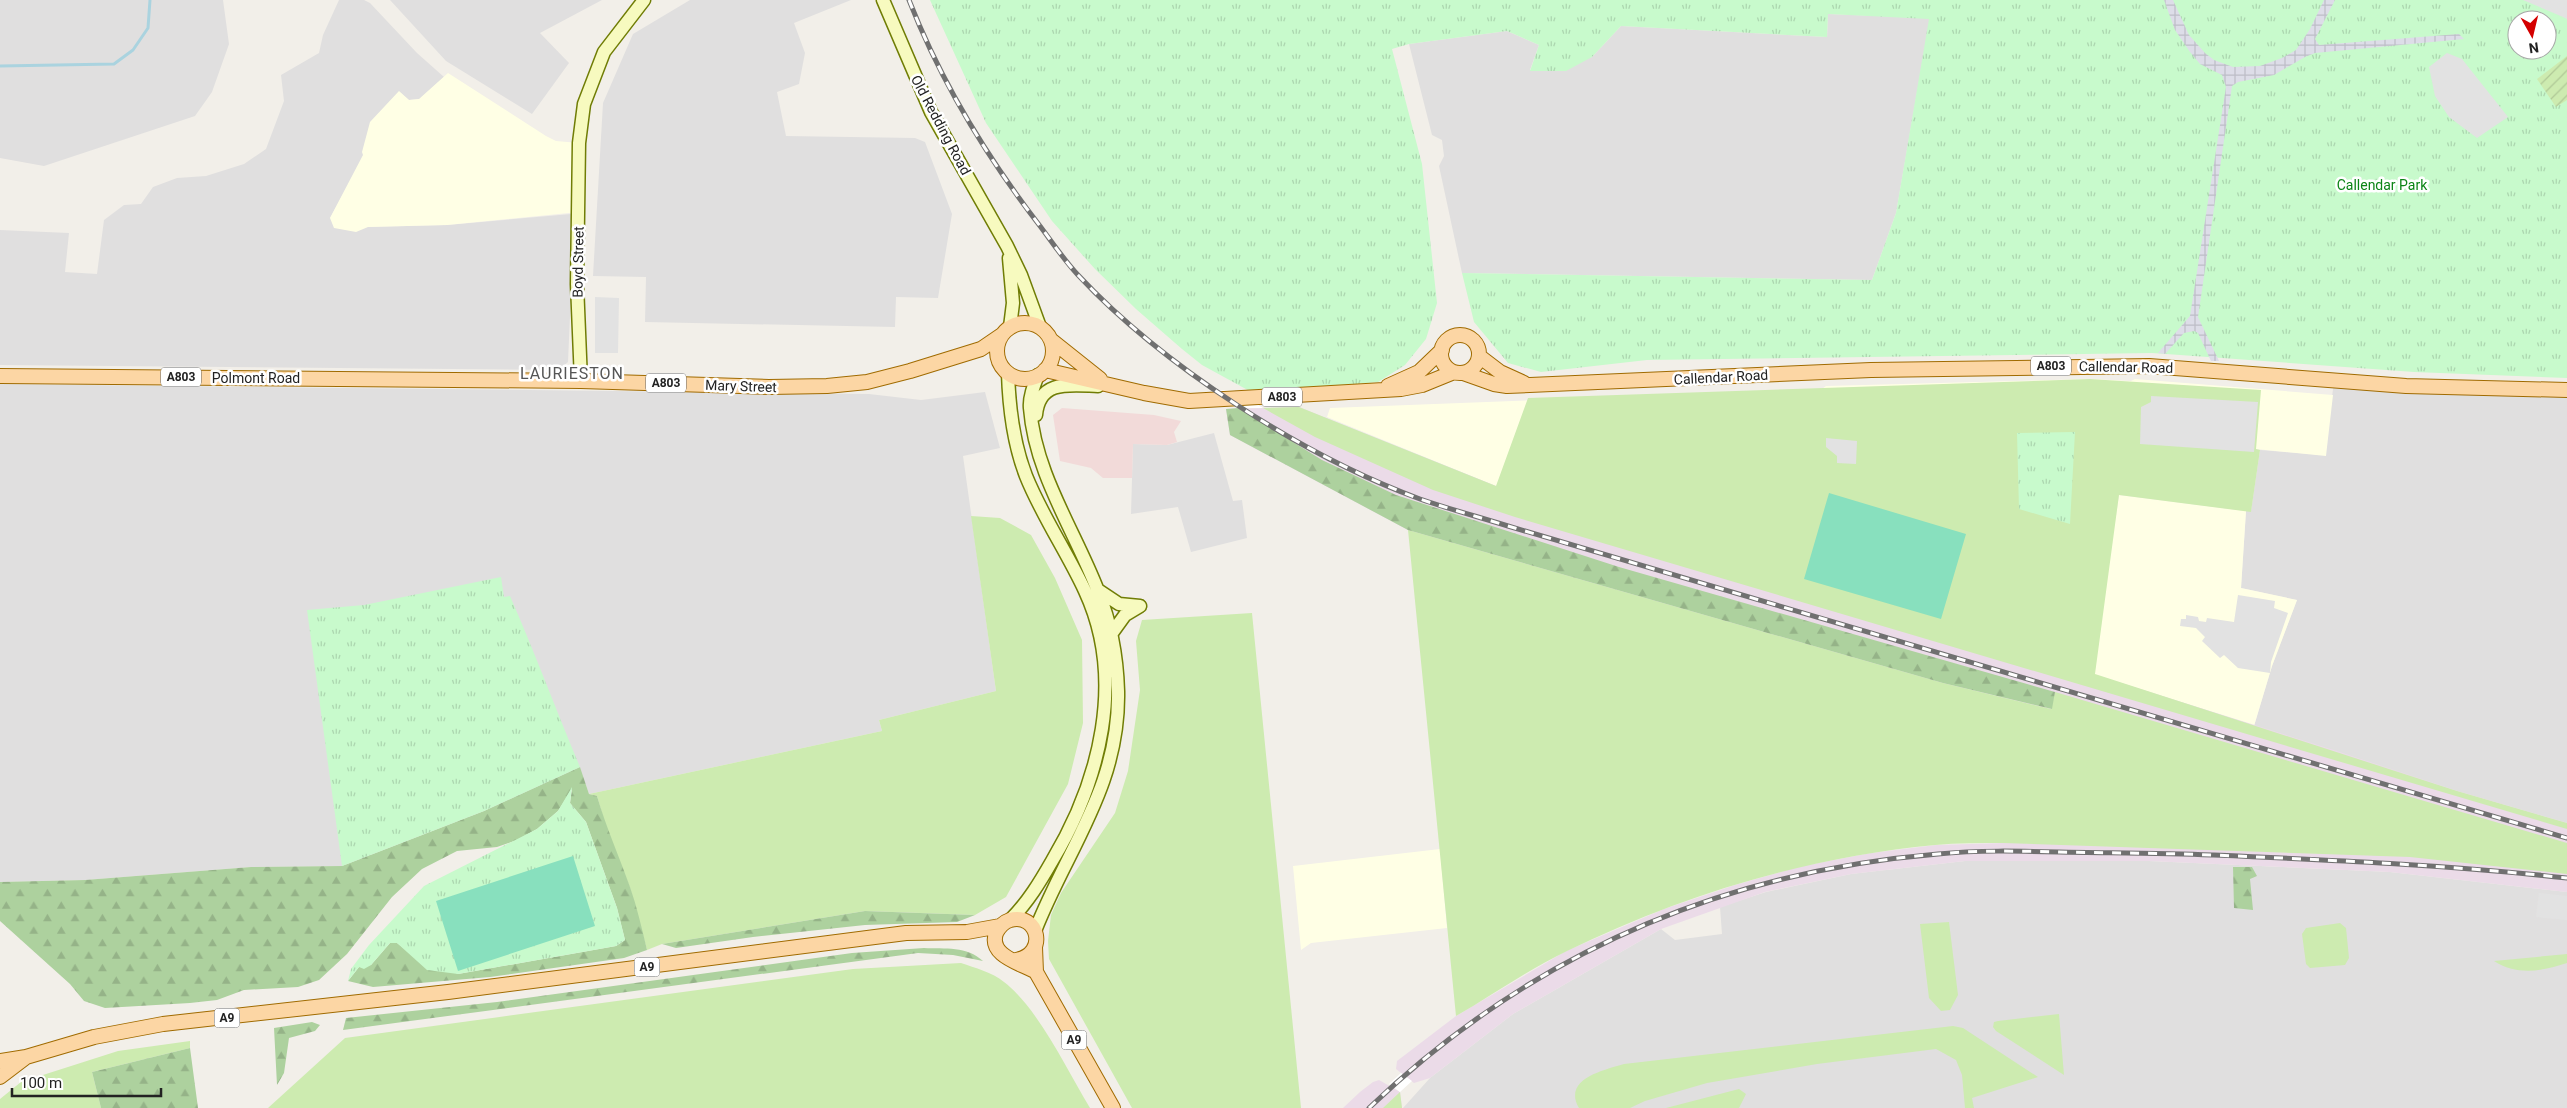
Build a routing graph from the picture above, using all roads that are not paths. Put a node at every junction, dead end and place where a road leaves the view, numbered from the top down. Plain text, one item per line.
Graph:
1 (644, 0) edge
2 (883, 0) edge
3 (1007, 246) junction
4 (1040, 327) junction
5 (1006, 330) junction
6 (1051, 340) junction
7 (1442, 350) junction
8 (965, 354) junction
9 (1479, 356) junction
10 (1005, 369) junction
11 (1458, 372) junction
12 (1042, 373) junction
13 (0, 376) edge
14 (363, 378) joint
15 (581, 381) junction
16 (1108, 383) junction
17 (1534, 385) junction
18 (1123, 388) junction
19 (2567, 390) edge
20 (1376, 391) junction
21 (1033, 409) junction
22 (1098, 590) junction
23 (1112, 633) junction
24 (1005, 923) junction
25 (1035, 931) junction
26 (967, 932) junction
27 (995, 942) junction
28 (1035, 947) junction
29 (1016, 960) junction
30 (1036, 972) junction
31 (26, 1057) junction
32 (0, 1061) edge
33 (0, 1076) edge
34 (1112, 1108) edge

1 - 15 main road, Boyd Street
2 - 3 main road, Old Redding Road
3 - 4 main road, Old Redding Road
3 - 5 main road, Old Redding Road
4 - 5 main road, A803
4 - 6 main road, A803
5 - 8 main road, Mary Street / A803
5 - 10 main road
6 - 12 main road
6 - 16 main road, A803
7 - 9 main road, A803
7 - 11 main road
7 - 20 main road, A803
8 - 10 main road, Mary Street / A803
8 - 15 main road, Mary Street / A803
9 - 11 main road, A803
9 - 17 main road, Callendar Road / A803
10 - 12 main road, A803
10 - 24 main road
11 - 17 main road, Callendar Road / A803
11 - 20 main road, A803
12 - 16 main road, A803
12 - 21 main road
13 - 14 main road, Polmont Road / A803
14 - 15 main road, Mary Street / A803
16 - 18 main road, A803
17 - 19 main road, Callendar Road / A803
18 - 20 main road, A803
18 - 21 main road
21 - 22 main road
22 - 23 main road
22 - 23 main road
23 - 25 main road
24 - 25 main road
24 - 26 main road, A9
24 - 27 main road
25 - 28 main road
26 - 27 main road, A9
26 - 31 main road, A9
27 - 29 main road
28 - 29 main road
28 - 30 main road, A9
29 - 30 main road, A9
30 - 34 main road, A9
31 - 32 main road, A9
31 - 33 main road, A9

